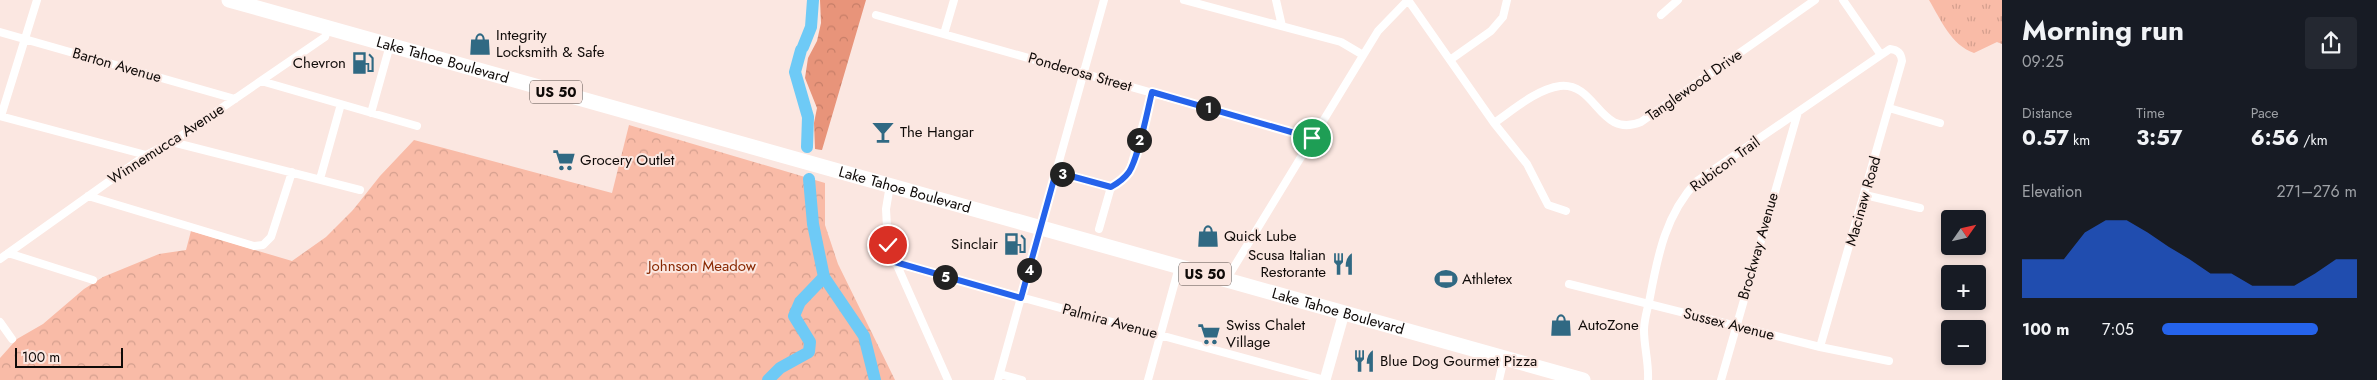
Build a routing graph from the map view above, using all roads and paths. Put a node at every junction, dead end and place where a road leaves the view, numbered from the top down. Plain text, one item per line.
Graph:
1 (36, 0) edge
2 (229, 0) edge
3 (954, 0) edge
4 (1104, 0) edge
5 (1184, 0) edge
6 (1276, 0) edge
7 (1408, 0) edge
8 (1507, 0) edge
9 (1678, 0) edge
10 (1815, 0) edge
11 (1843, 0) edge
12 (876, 15) dead end
13 (1661, 15) dead end
14 (1282, 26) junction
15 (328, 28) junction
16 (0, 32) edge
17 (944, 34) junction
18 (26, 39) junction
19 (390, 45) junction
20 (1363, 55) junction
21 (1881, 55) junction
22 (1450, 60) junction
23 (1084, 72) junction
24 (261, 80) junction
25 (1152, 92) junction
26 (235, 98) junction
27 (341, 104) junction
28 (1889, 108) junction
29 (1798, 112) junction
30 (371, 113) junction
31 (0, 116) edge
32 (1494, 123) junction
33 (1940, 123) dead end
34 (417, 126) dead end
35 (1312, 138) junction
36 (172, 142) junction
37 (146, 156) junction
38 (292, 172) junction
39 (1056, 172) junction
40 (320, 179) junction
41 (890, 185) junction
42 (1111, 187) junction
43 (360, 190) dead end
44 (1865, 195) junction
45 (88, 196) junction
46 (1920, 208) dead end
47 (1566, 211) dead end
48 (1040, 228) junction
49 (1099, 230) dead end
50 (8, 253) junction
51 (0, 259) edge
52 (895, 262) junction
53 (1179, 267) junction
54 (93, 280) dead end
55 (1226, 280) junction
56 (1569, 284) dead end
57 (1021, 298) junction
58 (1649, 304) junction
59 (1344, 313) junction
60 (0, 322) edge
61 (1735, 326) junction
62 (1160, 334) junction
63 (12, 339) dead end
64 (1820, 347) junction
65 (1504, 358) junction
66 (1889, 361) dead end
67 (999, 377) edge
68 (948, 380) edge
69 (1022, 380) edge
70 (1148, 380) edge
71 (1325, 380) edge
72 (1499, 380) edge
73 (1583, 380) edge
74 (1648, 380) edge
75 (1721, 380) edge

1 - 18 street
2 - 15 highway, Lake Tahoe Boulevard / US 50
3 - 17 street
4 - 23 street
5 - 14 street
6 - 14 street
7 - 20 street
7 - 22 street
8 - 22 street
9 - 13 street
10 - 32 street, Tanglewood Drive
11 - 21 street
12 - 17 street, Ponderosa Street
14 - 20 street
15 - 19 highway, Lake Tahoe Boulevard / US 50
15 - 24 street, Winnemucca Avenue
16 - 18 street, Barton Avenue
17 - 23 street, Ponderosa Street
18 - 26 street, Barton Avenue
18 - 31 street
19 - 30 street
19 - 41 highway, Lake Tahoe Boulevard / US 50
20 - 35 street
21 - 28 street, Macinaw Road
21 - 29 street, Rubicon Trail
22 - 32 street
23 - 25 street, Ponderosa Street
23 - 39 street
24 - 26 street, Winnemucca Avenue
24 - 27 street
25 - 35 street, Ponderosa Street
25 - 42 street
26 - 36 street, Winnemucca Avenue
27 - 30 street
27 - 40 street
28 - 33 street
28 - 44 street, Macinaw Road
29 - 58 street, Rubicon Trail
29 - 61 street, Brockway Avenue
30 - 34 street
31 - 37 street
32 - 47 street
35 - 55 street
36 - 37 street, Winnemucca Avenue
36 - 38 street
37 - 45 street, Winnemucca Avenue
38 - 40 street
38 - 45 street
39 - 42 street
39 - 48 street
40 - 43 street
41 - 48 highway, Lake Tahoe Boulevard / US 50
41 - 52 street
42 - 49 street
44 - 46 street
44 - 64 street, Macinaw Road
45 - 50 street, Winnemucca Avenue
48 - 53 highway, Lake Tahoe Boulevard / US 50
48 - 57 street
50 - 51 street, Winnemucca Avenue
50 - 54 street
52 - 57 street, Palmira Avenue
52 - 68 street
53 - 55 highway, Lake Tahoe Boulevard / US 50
53 - 62 street
55 - 59 highway, Lake Tahoe Boulevard / US 50
56 - 58 street, Sussex Avenue
57 - 62 street, Palmira Avenue
57 - 67 street
58 - 61 street, Sussex Avenue
58 - 74 street, Rubicon Trail
59 - 65 highway, Lake Tahoe Boulevard / US 50
59 - 71 street
60 - 63 street
61 - 64 street, Sussex Avenue
61 - 75 street, Brockway Avenue
62 - 70 street
62 - 71 street, Palmira Avenue
64 - 66 street, Sussex Avenue
65 - 72 street
65 - 73 highway, Lake Tahoe Boulevard / US 50
67 - 69 street

